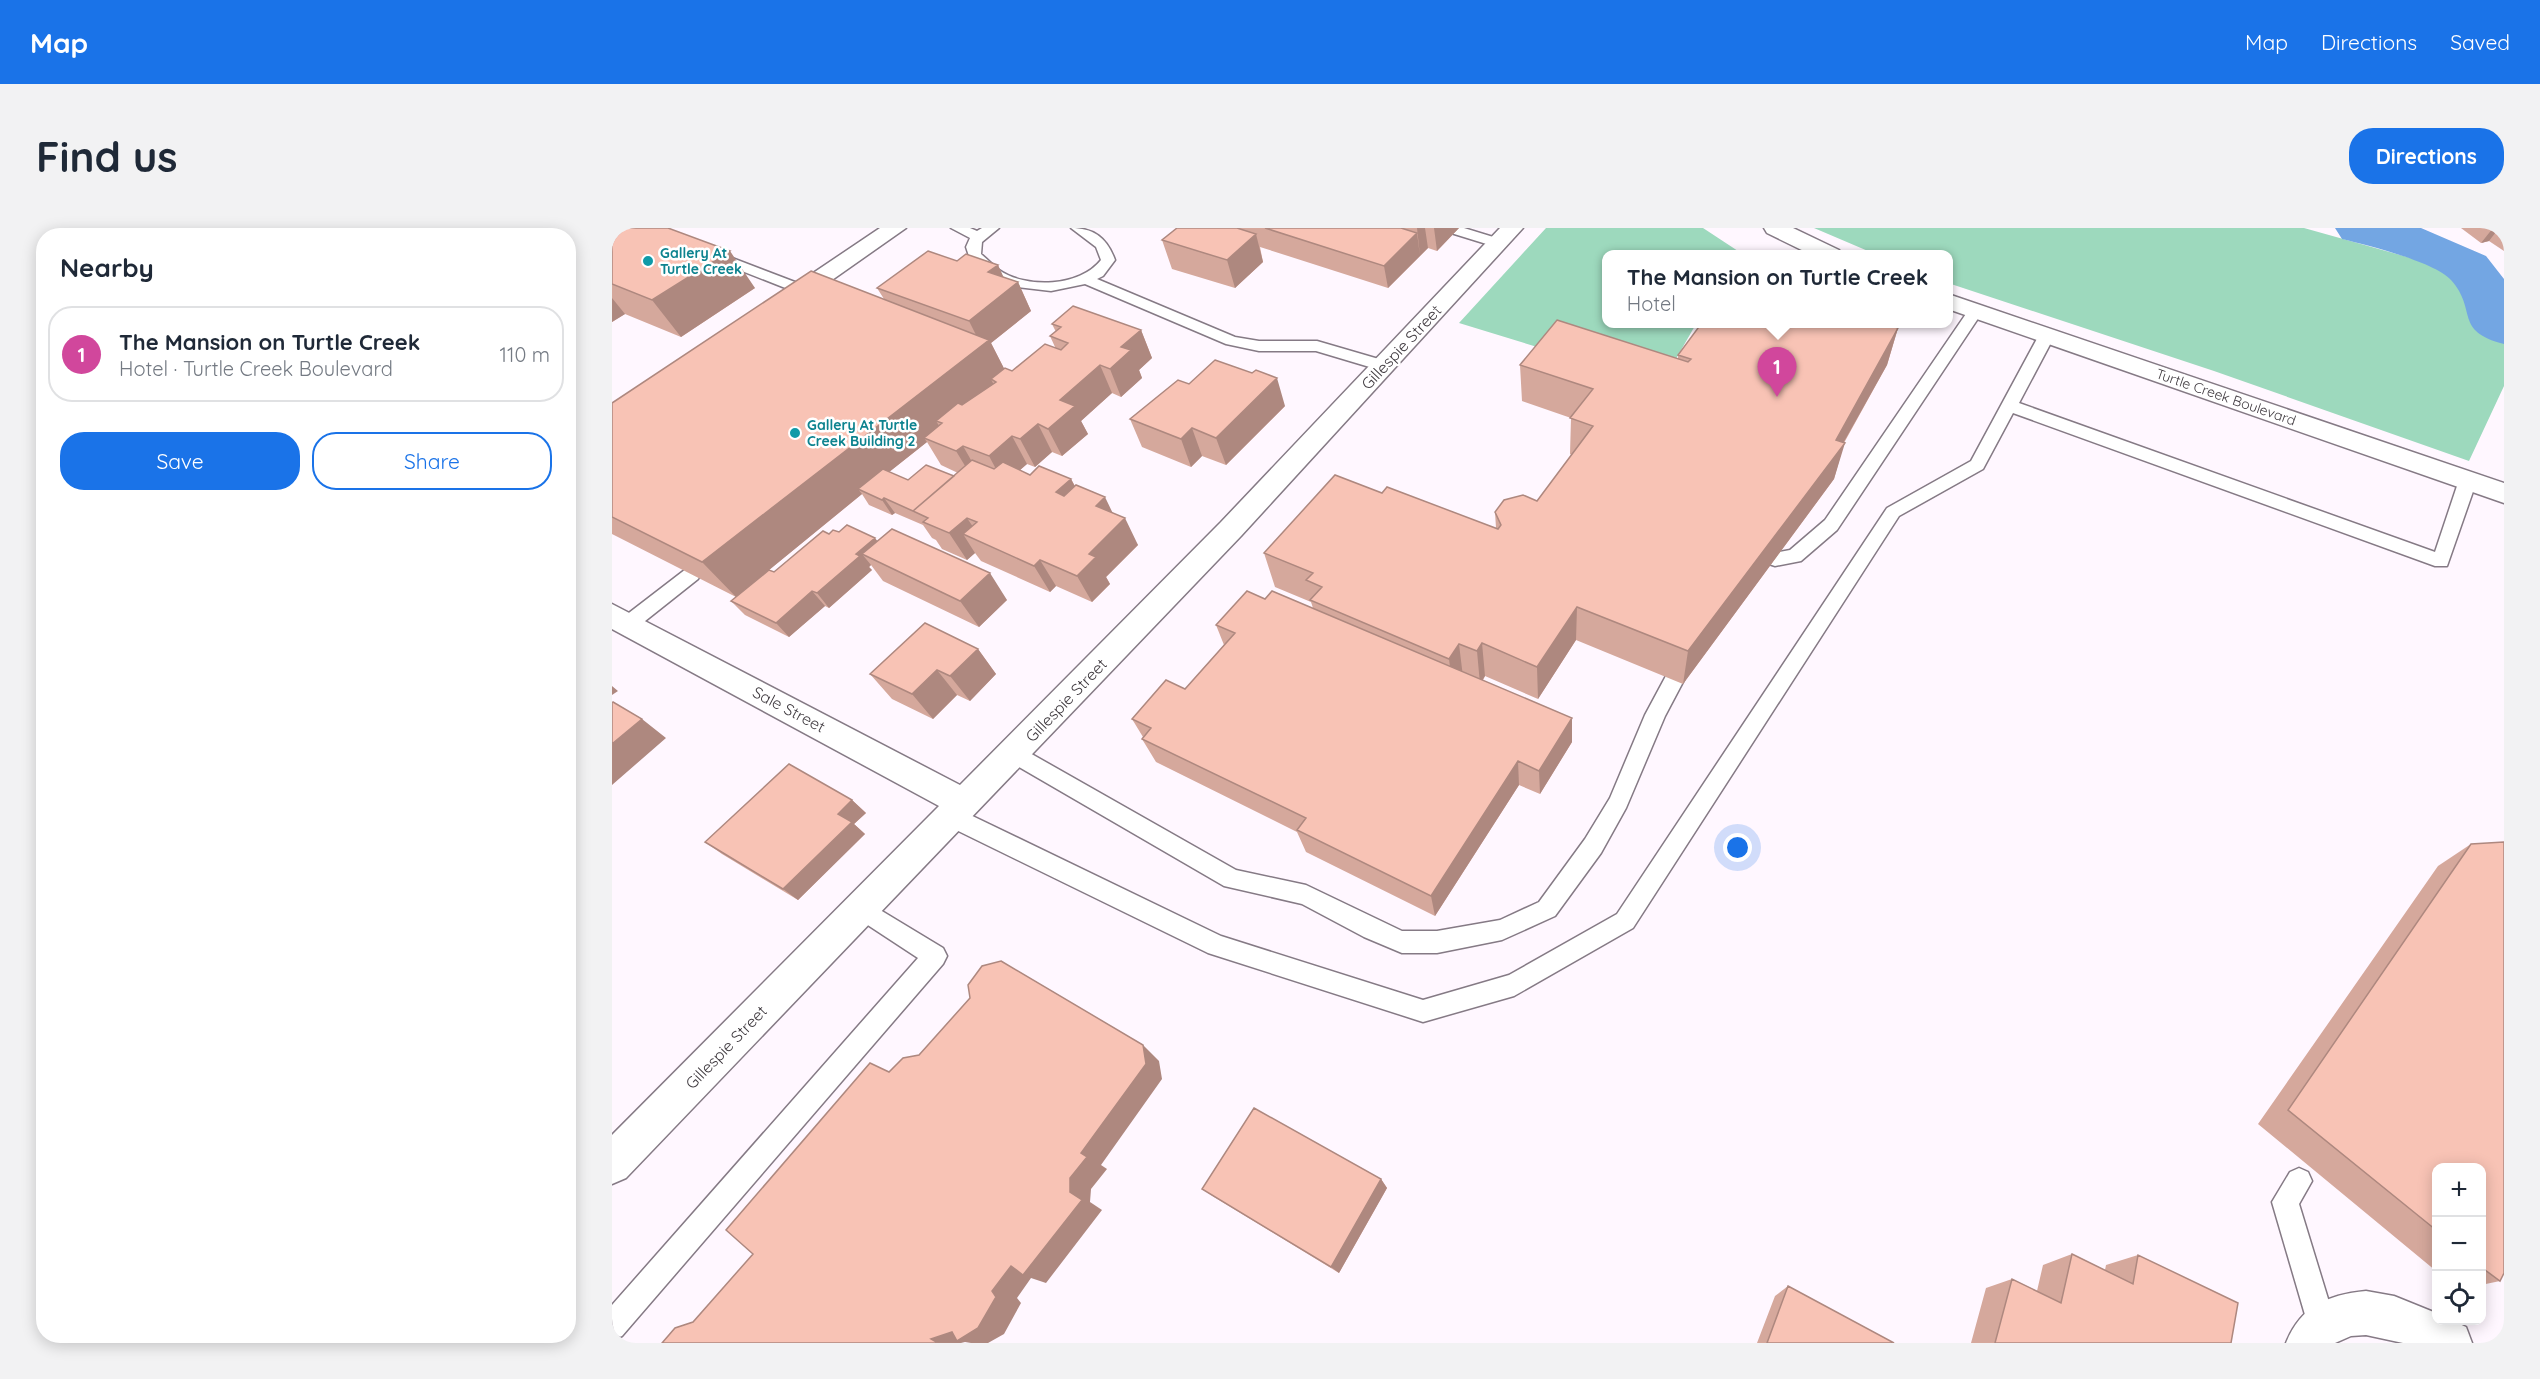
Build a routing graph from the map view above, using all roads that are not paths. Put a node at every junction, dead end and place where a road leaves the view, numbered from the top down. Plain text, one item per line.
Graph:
1 (895, 228) edge
2 (958, 228) edge
3 (1078, 228) edge
4 (1775, 228) edge
5 (1456, 230) dead end
6 (985, 232) edge
7 (1505, 235) edge
8 (701, 250) edge
9 (1821, 250) edge
10 (1087, 280) junction
11 (803, 290) junction
12 (1953, 303) edge
13 (1975, 311) junction
14 (765, 315) edge
15 (2047, 336) junction
16 (1383, 366) junction
17 (2009, 405) junction
18 (2468, 480) junction
19 (2504, 493) edge
20 (1775, 559) edge
21 (692, 574) edge
22 (620, 619) edge
23 (1674, 680) edge
24 (1014, 754) junction
25 (959, 811) junction
26 (862, 909) junction
27 (612, 1164) edge
28 (2299, 1181) dead end
29 (612, 1326) edge
30 (2315, 1334) edge
31 (2450, 1343) edge

1 - 11 street
2 - 6 lane
3 - 10 lane
4 - 9 street
5 - 7 lane
6 - 10 lane
7 - 16 street, Gillespie Street
8 - 11 lane
10 - 16 lane
11 - 14 street
12 - 13 street, Turtle Creek Boulevard
13 - 15 street, Turtle Creek Boulevard
13 - 20 lane
15 - 17 lane
15 - 18 street, Turtle Creek Boulevard
16 - 24 street, Gillespie Street
17 - 18 lane
17 - 25 lane
18 - 19 street, Turtle Creek Boulevard
21 - 22 lane
22 - 25 street, Sale Street
23 - 24 lane
24 - 25 street, Gillespie Street
25 - 26 street, Gillespie Street
26 - 27 street, Gillespie Street
26 - 29 lane
28 - 30 lane
30 - 31 street

